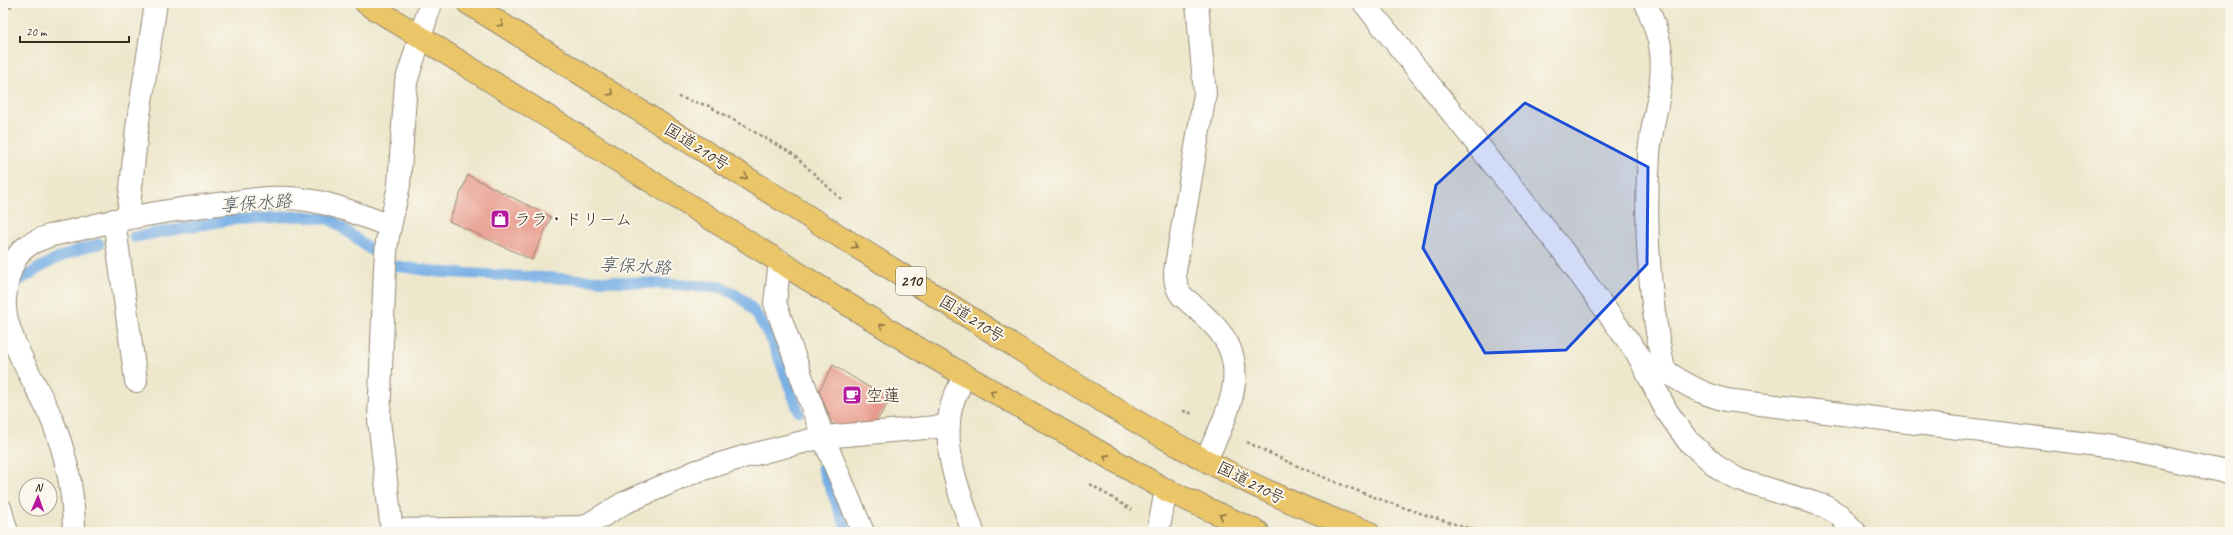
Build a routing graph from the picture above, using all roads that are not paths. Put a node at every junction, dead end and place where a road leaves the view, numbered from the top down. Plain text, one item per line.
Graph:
1 (156, 3) edge
2 (366, 3) edge
3 (431, 3) edge
4 (468, 3) edge
5 (1196, 3) edge
6 (1364, 3) edge
7 (1646, 3) edge
8 (420, 36) junction
9 (121, 219) junction
10 (390, 226) junction
11 (780, 261) junction
12 (5, 314) edge
13 (964, 376) junction
14 (1659, 377) junction
15 (136, 381) dead end
16 (948, 426) junction
17 (823, 437) junction
18 (1206, 460) junction
19 (2230, 473) edge
20 (1166, 490) junction
21 (3, 507) edge
22 (584, 530) edge
23 (392, 531) edge
24 (10, 532) edge
25 (74, 532) edge
26 (864, 532) edge
27 (973, 532) edge
28 (1158, 532) edge
29 (1258, 532) edge
30 (1368, 532) edge
31 (1855, 532) edge

1 - 9 street
2 - 8 highway
3 - 8 street
4 -> 18 highway, 国道210号 / 210
5 - 18 street
6 - 14 street
7 - 14 street
8 - 10 street
8 - 11 highway
9 - 10 street
9 - 12 street
9 - 15 street
10 - 23 street
13 -> 11 highway
11 - 17 street
12 - 25 street
13 - 16 street
20 -> 13 highway
14 - 19 street
14 - 31 street
16 - 17 street
16 - 27 street
17 - 22 street
17 - 26 street
18 - 30 highway, 国道210号 / 210
20 - 28 street
29 -> 20 highway
21 - 24 lane
22 - 23 street

